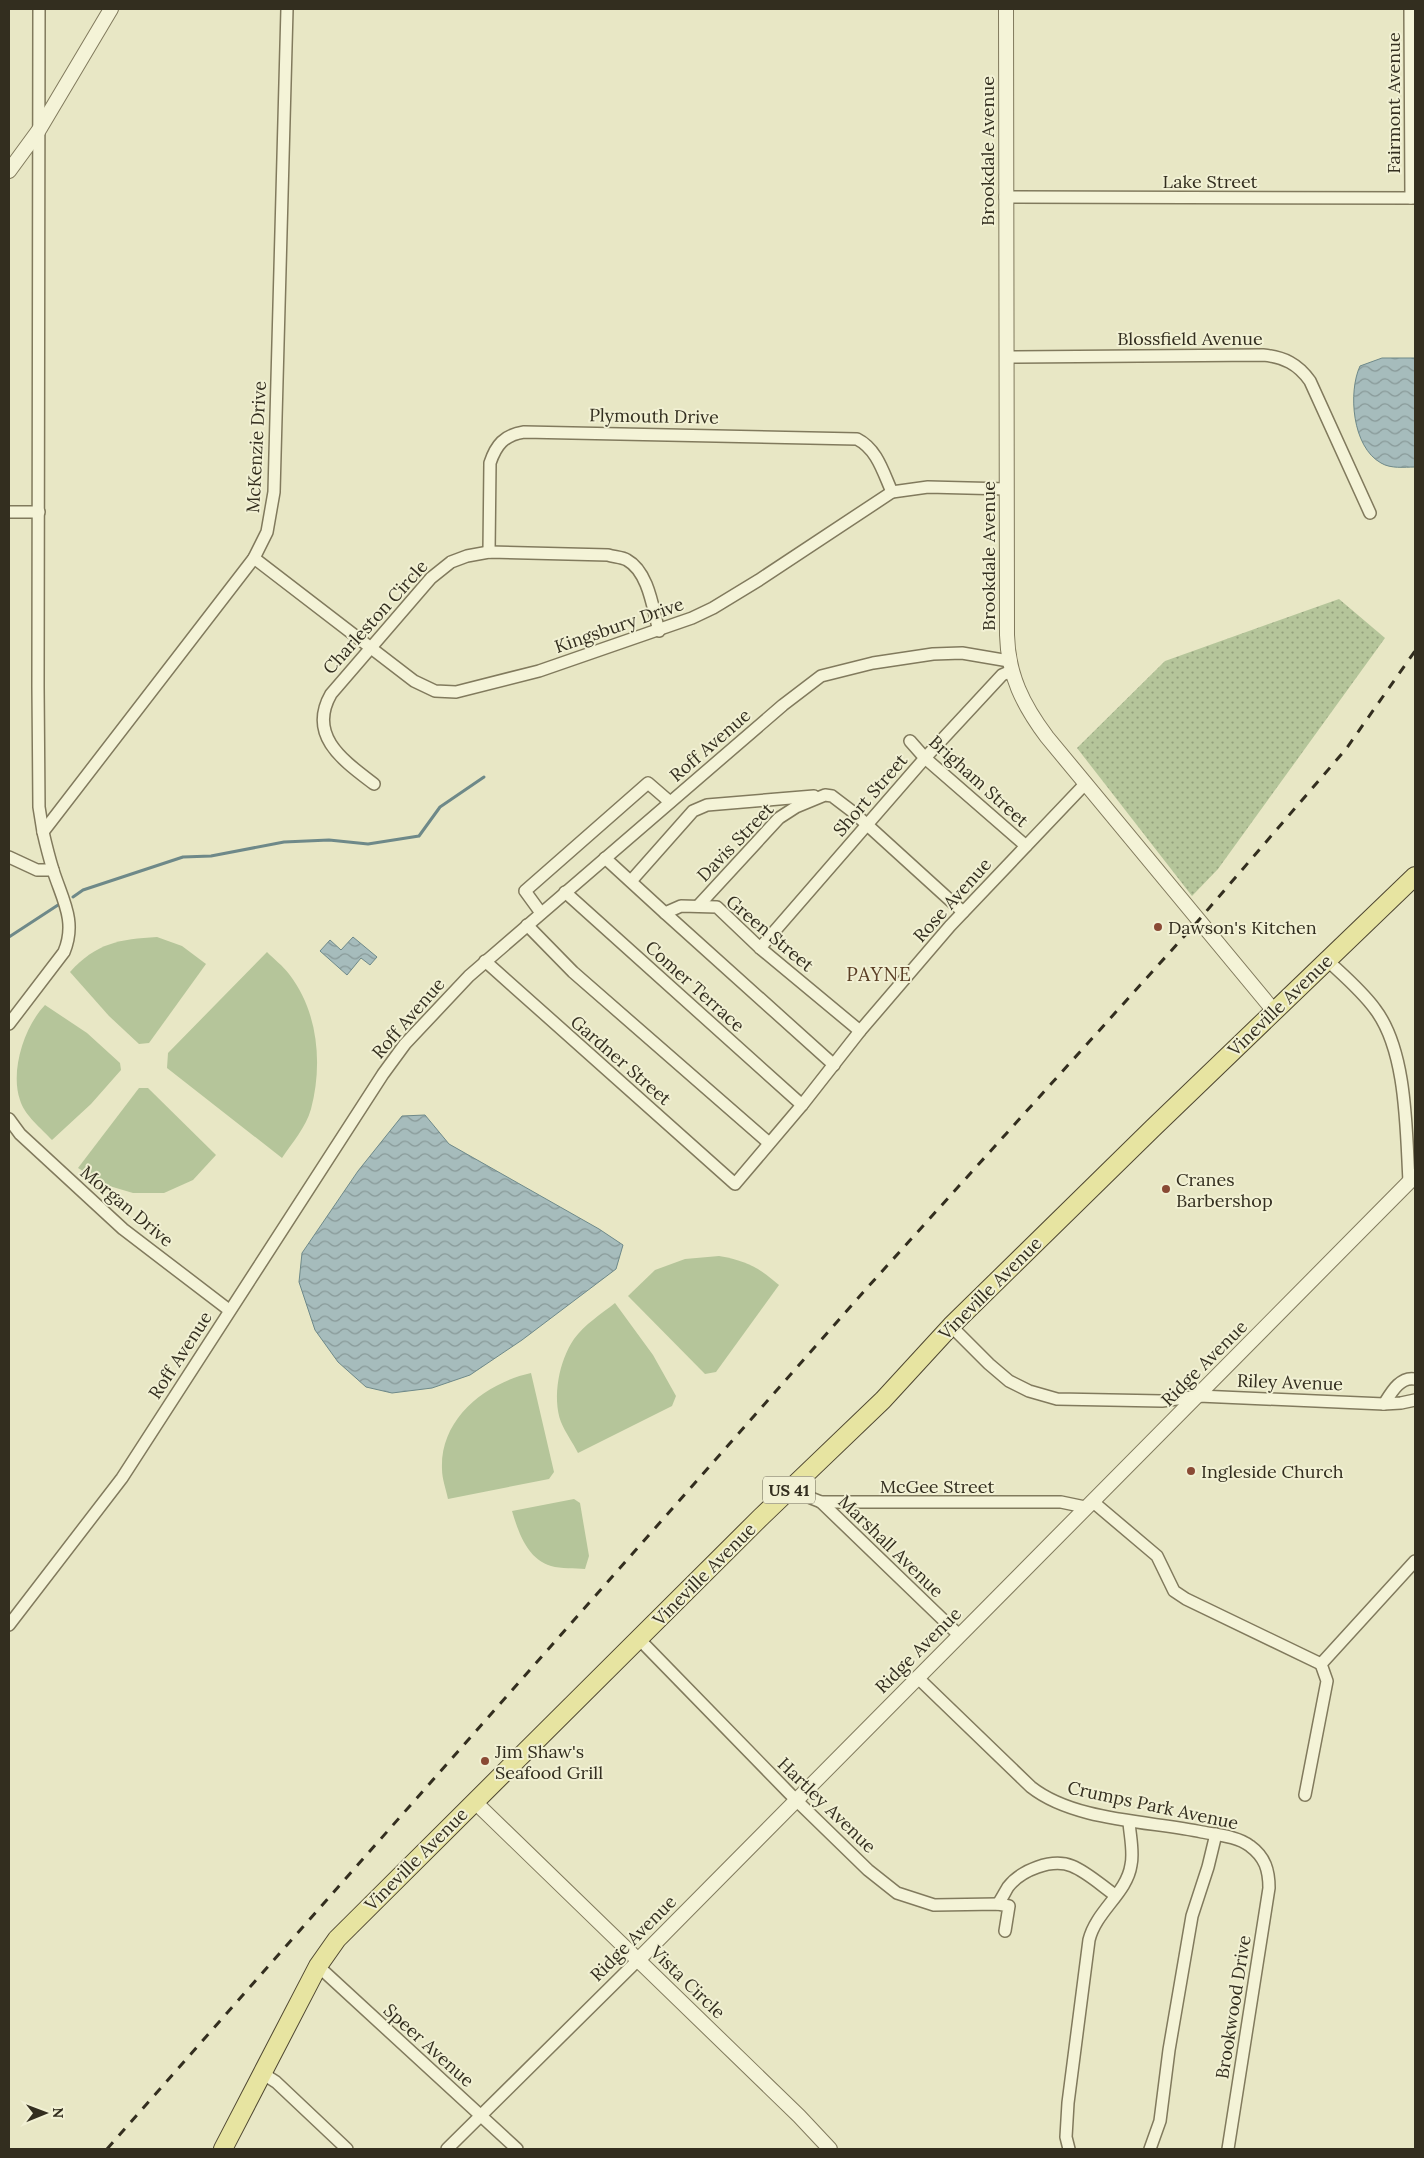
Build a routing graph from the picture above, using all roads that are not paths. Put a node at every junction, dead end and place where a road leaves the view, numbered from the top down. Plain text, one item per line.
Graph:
1 (39, 9) edge
2 (110, 9) edge
3 (287, 9) edge
4 (1006, 9) edge
5 (1410, 9) edge
6 (38, 130) junction
7 (9, 171) edge
8 (1005, 197) junction
9 (1413, 198) edge
10 (1007, 357) junction
11 (1007, 489) junction
12 (892, 492) junction
13 (9, 512) edge
14 (39, 512) junction
15 (1370, 512) dead end
16 (489, 552) junction
17 (254, 558) junction
18 (659, 631) junction
19 (371, 648) junction
20 (1010, 666) junction
21 (910, 741) dead end
22 (925, 758) junction
23 (1086, 783) junction
24 (374, 784) dead end
25 (826, 795) junction
26 (670, 802) junction
27 (866, 826) junction
28 (43, 832) junction
29 (1026, 846) junction
30 (9, 857) edge
31 (605, 858) junction
32 (53, 870) junction
33 (1415, 876) edge
34 (631, 882) junction
35 (566, 892) junction
36 (698, 906) junction
37 (963, 912) junction
38 (541, 913) junction
39 (665, 913) junction
40 (526, 925) junction
41 (760, 948) junction
42 (1327, 960) junction
43 (485, 961) junction
44 (1274, 1011) junction
45 (9, 1024) edge
46 (860, 1031) junction
47 (834, 1065) junction
48 (802, 1105) junction
49 (9, 1119) edge
50 (769, 1143) junction
51 (1412, 1178) edge
52 (735, 1184) joint
53 (229, 1310) junction
54 (951, 1326) junction
55 (1415, 1379) edge
56 (1199, 1396) junction
57 (1415, 1400) edge
58 (1384, 1404) junction
59 (795, 1484) junction
60 (820, 1502) junction
61 (1088, 1504) junction
62 (1415, 1561) edge
63 (9, 1625) edge
64 (959, 1635) junction
65 (639, 1640) junction
66 (1321, 1664) junction
67 (918, 1678) junction
68 (1305, 1795) dead end
69 (795, 1799) junction
70 (475, 1802) junction
71 (1129, 1822) junction
72 (1216, 1834) junction
73 (1268, 1870) joint
74 (1115, 1894) junction
75 (998, 1904) junction
76 (1005, 1931) dead end
77 (638, 1960) junction
78 (318, 1966) junction
79 (262, 2073) junction
80 (481, 2116) junction
81 (223, 2149) edge
82 (347, 2149) edge
83 (447, 2149) edge
84 (518, 2149) edge
85 (830, 2149) edge
86 (1069, 2149) edge
87 (1150, 2149) edge
88 (1228, 2149) edge

1 - 6 street
2 - 6 street
3 - 17 street, McKenzie Drive
4 - 8 street, Brookdale Avenue
5 - 9 street, Fairmont Avenue
6 - 7 street
6 - 14 street
8 - 9 street, Lake Street
8 - 10 street, Brookdale Avenue
10 - 11 street, Brookdale Avenue
10 - 15 street, Blossfield Avenue
11 - 12 street, Kingsbury Drive
11 - 20 street, Brookdale Avenue
12 - 16 street, Plymouth Drive
12 - 18 street, Kingsbury Drive
13 - 14 street
14 - 28 street
16 - 18 street, Charleston Circle
16 - 19 street, Charleston Circle
17 - 19 street, Kingsbury Drive
17 - 28 street, McKenzie Drive
18 - 19 street, Kingsbury Drive
19 - 24 street, Charleston Circle
20 - 22 street, Short Street
20 - 23 street, Brookdale Avenue
20 - 26 street, Roff Avenue
21 - 22 street, Brigham Street
22 - 27 street, Short Street
22 - 29 street, Brigham Street
23 - 29 street, Rose Avenue
23 - 44 street, Brookdale Avenue
25 - 27 street
25 - 34 street
25 - 36 street, Davis Street
26 - 31 street, Roff Avenue
26 - 38 street
27 - 37 street
27 - 41 street, Short Street
28 - 32 street
29 - 37 street, Rose Avenue
30 - 32 street
31 - 34 street
31 - 35 street, Roff Avenue
32 - 45 street
33 - 42 main road, Vineville Avenue / US 41
34 - 39 street
35 - 38 street, Roff Avenue
35 - 48 street, Comer Terrace
36 - 39 street, Green Street
36 - 41 street, Green Street
37 - 46 street, Rose Avenue
38 - 40 street, Roff Avenue
39 - 47 street
40 - 43 street, Roff Avenue
40 - 50 street
41 - 46 street, Green Street
42 - 44 main road, Vineville Avenue / US 41
42 - 51 street
43 - 52 street, Gardner Street
43 - 53 street, Roff Avenue
44 - 54 main road, Vineville Avenue / US 41
46 - 47 street, Rose Avenue
47 - 48 street, Rose Avenue
48 - 50 street, Rose Avenue
49 - 53 street, Morgan Drive
50 - 52 street, Rose Avenue
51 - 56 street, Ridge Avenue
53 - 63 street, Roff Avenue
54 - 56 street, Riley Avenue
54 - 59 main road, Vineville Avenue / US 41
55 - 58 street
56 - 58 street, Riley Avenue
56 - 61 street, Ridge Avenue
57 - 58 street, Riley Avenue
59 - 60 street
59 - 65 main road, Vineville Avenue / US 41
60 - 61 street, McGee Street
60 - 64 street, Marshall Avenue
61 - 64 street, Ridge Avenue
61 - 66 street
62 - 66 street
64 - 67 street, Ridge Avenue
65 - 69 street, Hartley Avenue
65 - 70 main road, Vineville Avenue / US 41
66 - 68 street
67 - 69 street, Ridge Avenue
67 - 71 street, Crumps Park Avenue
69 - 75 street, Hartley Avenue
69 - 77 street, Ridge Avenue
70 - 77 street, Vista Circle
70 - 78 main road, Vineville Avenue / US 41
71 - 72 street, Crumps Park Avenue
71 - 74 street
72 - 73 street, Crumps Park Avenue
72 - 87 street
73 - 88 street, Brookwood Drive
74 - 75 street
74 - 86 street
75 - 76 street
77 - 80 street, Ridge Avenue
77 - 85 street, Vista Circle
78 - 79 main road, Vineville Avenue / US 41
78 - 80 street, Speer Avenue
79 - 81 main road, Vineville Avenue / US 41
79 - 82 street
80 - 83 street, Ridge Avenue
80 - 84 street, Speer Avenue

